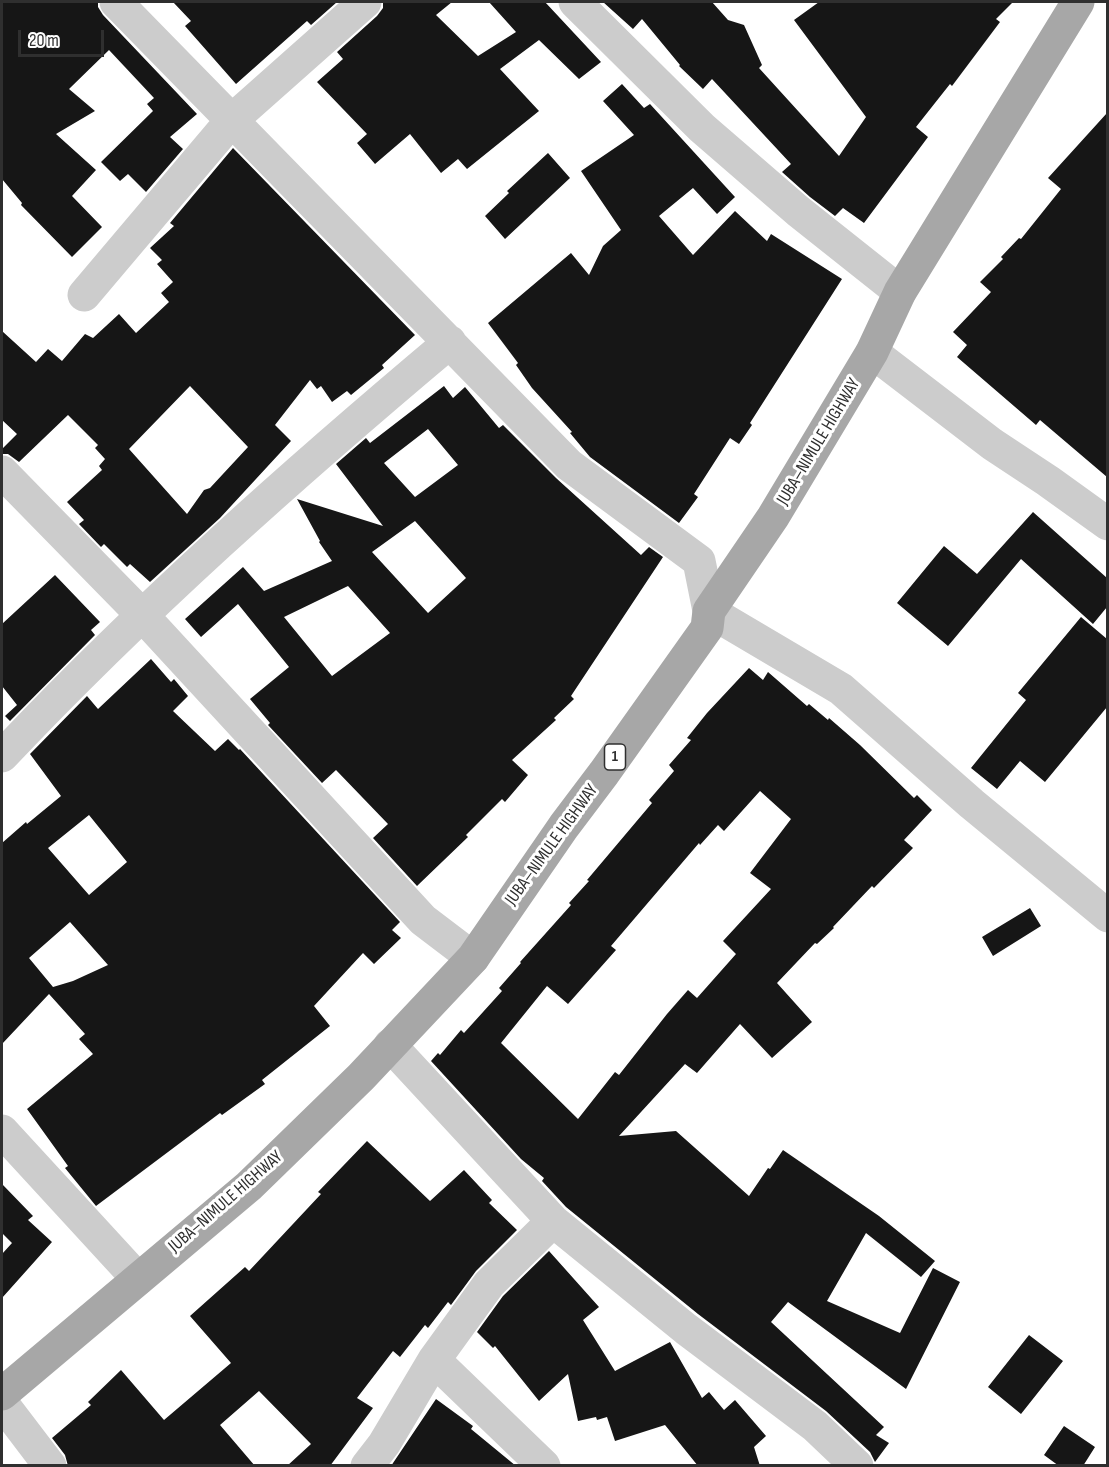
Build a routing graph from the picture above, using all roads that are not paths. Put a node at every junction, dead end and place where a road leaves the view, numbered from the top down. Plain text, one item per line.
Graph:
1 (116, 2) edge
2 (365, 2) edge
3 (575, 2) edge
4 (1070, 5) edge
5 (232, 120) junction
6 (900, 292) junction
7 (84, 295) dead end
8 (450, 342) junction
9 (872, 352) junction
10 (2, 472) edge
11 (1107, 524) edge
12 (709, 612) junction
13 (141, 614) junction
14 (2, 756) edge
15 (1107, 916) edge
16 (473, 958) junction
17 (390, 1045) junction
18 (2, 1131) edge
19 (553, 1221) junction
20 (138, 1279) junction
21 (434, 1360) junction
22 (2, 1395) edge
23 (2, 1402) edge
24 (50, 1466) edge
25 (367, 1466) edge
26 (544, 1466) edge
27 (857, 1466) edge

1 - 5 street
2 - 5 street
3 - 6 street
4 - 6 main road, JUBA–NIMULE HIGHWAY / 1
5 - 7 street
5 - 8 street
6 - 9 main road, JUBA–NIMULE HIGHWAY / 1
8 - 12 street
8 - 13 street
9 - 11 street
9 - 12 main road, JUBA–NIMULE HIGHWAY / 1
10 - 13 street
12 - 15 street
12 - 16 main road, JUBA–NIMULE HIGHWAY / 1
13 - 14 street
13 - 16 street
16 - 17 main road, JUBA–NIMULE HIGHWAY / 1
17 - 19 street
17 - 20 main road, JUBA–NIMULE HIGHWAY / 1
18 - 20 street
19 - 21 street
19 - 27 street
20 - 22 main road, JUBA–NIMULE HIGHWAY / 1
21 - 25 street
21 - 26 street
23 - 24 street

